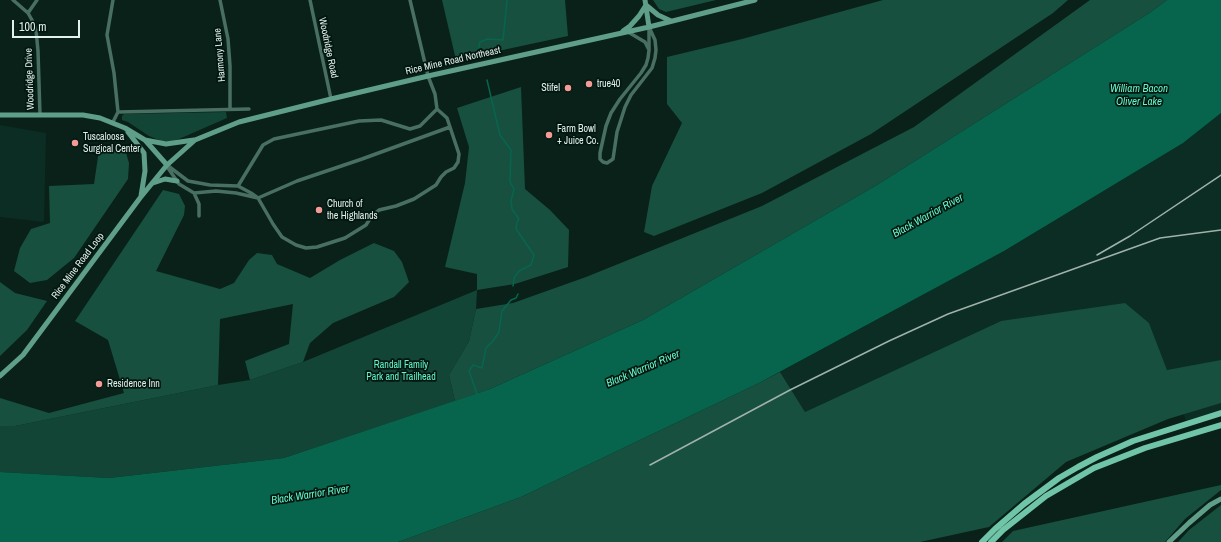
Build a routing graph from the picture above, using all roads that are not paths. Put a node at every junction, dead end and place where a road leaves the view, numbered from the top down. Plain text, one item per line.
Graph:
1 (12, 0) edge
2 (37, 0) edge
3 (113, 0) edge
4 (220, 0) edge
5 (310, 0) edge
6 (410, 0) edge
7 (755, 0) edge
8 (646, 3) edge
9 (28, 13) junction
10 (671, 21) junction
11 (649, 27) junction
12 (628, 31) junction
13 (621, 32) junction
14 (649, 50) junction
15 (428, 76) junction
16 (331, 99) junction
17 (437, 108) junction
18 (230, 109) junction
19 (249, 109) dead end
20 (118, 112) junction
21 (0, 115) edge
22 (40, 115) junction
23 (113, 122) junction
24 (450, 127) junction
25 (125, 128) junction
26 (145, 140) junction
27 (194, 140) junction
28 (167, 165) junction
29 (177, 181) junction
30 (152, 183) junction
31 (238, 186) junction
32 (194, 193) junction
33 (140, 198) junction
34 (258, 198) junction
35 (199, 216) dead end
36 (0, 376) edge
37 (1221, 413) edge
38 (1221, 425) edge
39 (1221, 499) edge
40 (982, 542) edge
41 (991, 542) edge
42 (1169, 542) edge

1 - 9 street
2 - 9 street
3 - 20 street
4 - 18 street, Harmony Lane
5 - 16 street, Woodridge Road
6 - 15 street
7 - 10 main road, Rice Mine Road Northeast
8 - 10 main road
8 - 11 main road
8 - 13 main road
9 - 22 street, Woodridge Drive
10 - 11 main road, Rice Mine Road Northeast
11 - 12 main road, Rice Mine Road Northeast
11 - 14 street
11 - 14 street
12 - 13 main road, Rice Mine Road Northeast
12 - 14 street
13 - 15 main road, Rice Mine Road Northeast
15 - 16 main road, Rice Mine Road Northeast
15 - 17 street
16 - 27 main road, Rice Mine Road Northeast
17 - 24 street
17 - 31 street
18 - 19 street
18 - 20 street
20 - 23 street
21 - 22 main road
22 - 23 main road
23 - 25 main road
24 - 34 street
24 - 34 street
25 - 26 main road
25 - 33 main road
26 - 27 main road
26 - 28 main road
27 - 28 main road, Rice Mine Road Northeast
28 - 29 street
28 - 30 main road, Rice Mine Road Loop
28 - 31 street
29 - 30 main road
29 - 32 street
30 - 33 main road, Rice Mine Road Loop
31 - 34 street
32 - 34 street
32 - 35 street
33 - 36 main road, Rice Mine Road Loop
37 - 40 main road
38 - 41 main road
39 - 42 main road

